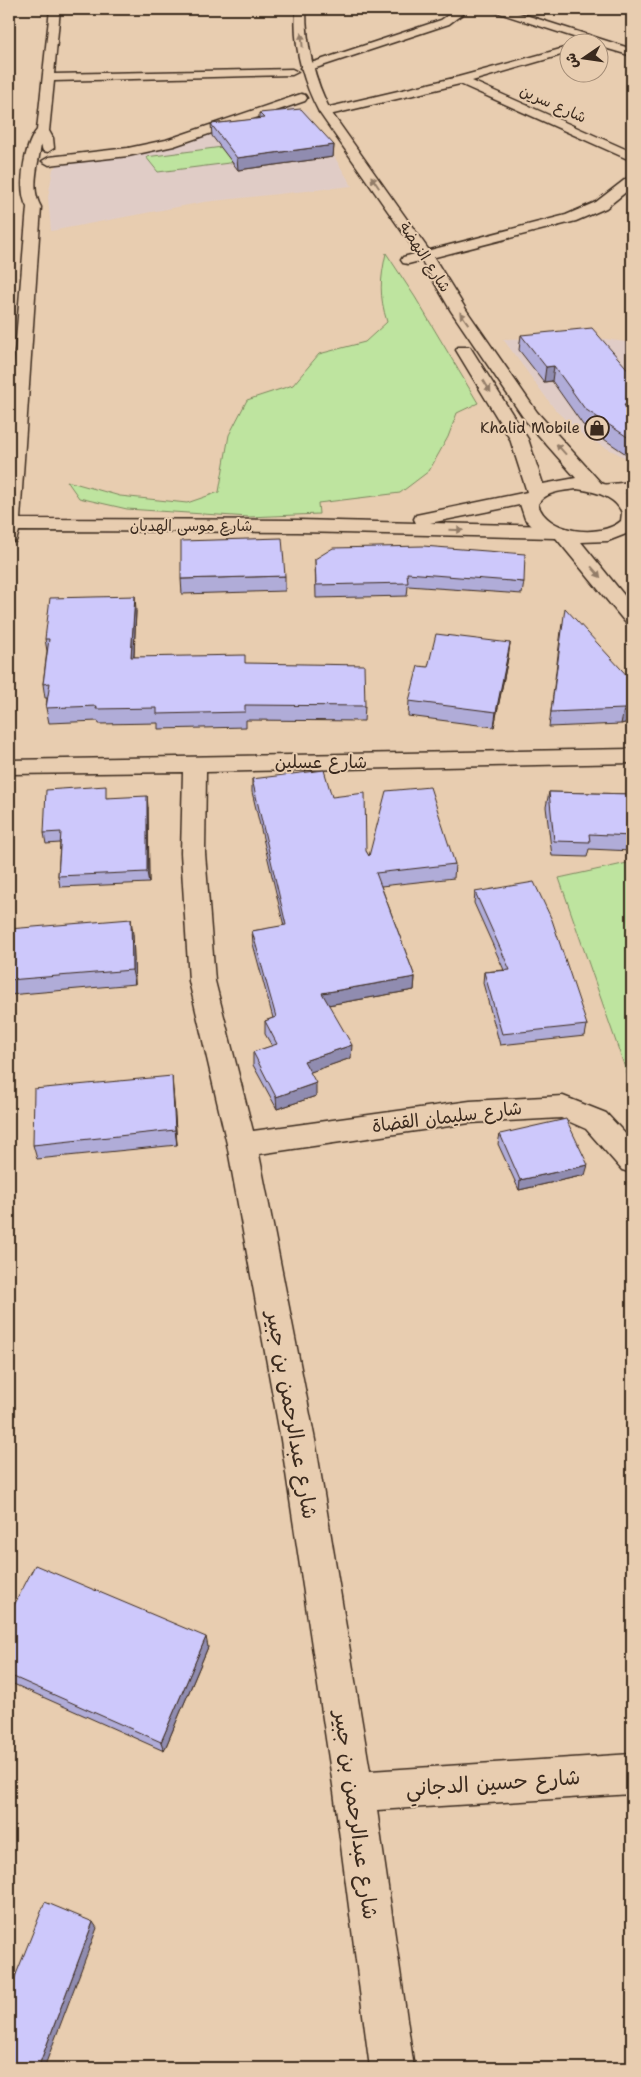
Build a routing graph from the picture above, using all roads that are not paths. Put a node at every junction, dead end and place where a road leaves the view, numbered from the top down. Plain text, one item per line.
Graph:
1 (55, 9) edge
2 (289, 9) edge
3 (301, 9) edge
4 (464, 9) edge
5 (497, 9) edge
6 (567, 32) edge
7 (616, 37) dead end
8 (608, 39) edge
9 (608, 45) edge
10 (558, 53) edge
11 (632, 53) edge
12 (299, 70) junction
13 (48, 78) junction
14 (461, 80) junction
15 (301, 98) junction
16 (325, 112) junction
17 (43, 131) junction
18 (632, 157) edge
19 (48, 166) junction
20 (16, 176) dead end
21 (30, 176) junction
22 (632, 181) edge
23 (380, 216) dead end
24 (399, 246) dead end
25 (426, 256) junction
26 (455, 334) dead end
27 (600, 487) junction
28 (632, 487) edge
29 (534, 495) junction
30 (631, 526) edge
31 (372, 529) junction
32 (9, 531) edge
33 (559, 534) junction
34 (632, 618) edge
35 (632, 756) edge
36 (194, 763) junction
37 (9, 767) edge
38 (242, 1144) junction
39 (632, 1161) edge
40 (632, 1774) edge
41 (354, 1792) junction
42 (392, 2068) edge

1 - 13 street
2 - 12 street, شارع النهضة
12 -> 3 street, شارع النهضة
4 - 12 street
5 - 6 street
7 - 8 street
9 - 11 street
10 - 14 street
12 - 13 street
12 - 15 street, شارع النهضة
12 - 16 street, شارع النهضة
13 - 17 street
14 - 16 street
14 - 18 street, شارع سرين
15 - 19 street
15 - 23 street, شارع النهضة
25 -> 16 street, شارع النهضة
17 - 19 street
17 - 21 street
19 - 21 street
20 - 21 street
21 - 32 street
22 - 25 street
24 - 25 street, شارع النهضة
27 -> 25 street, شارع النهضة
26 -> 29 street
27 - 28 street
27 - 29 street, شارع موسى الهدبان
27 - 30 street, شارع النهضة
29 - 31 street, شارع موسى الهدبان
29 - 33 street
30 - 33 street, شارع موسى الهدبان
31 - 32 street, شارع موسى الهدبان
31 -> 33 street, شارع موسى الهدبان
33 -> 34 street
35 - 36 street, شارع عسلين
36 - 37 street, شارع عسلين
36 - 38 street, شارع عبدالرحمن بن جبير
38 - 39 street, شارع سليمان القضاة
38 - 41 street, شارع عبدالرحمن بن جبير
40 - 41 street, شارع حسين الدجاني
41 - 42 street, شارع عبدالرحمن بن جبير

